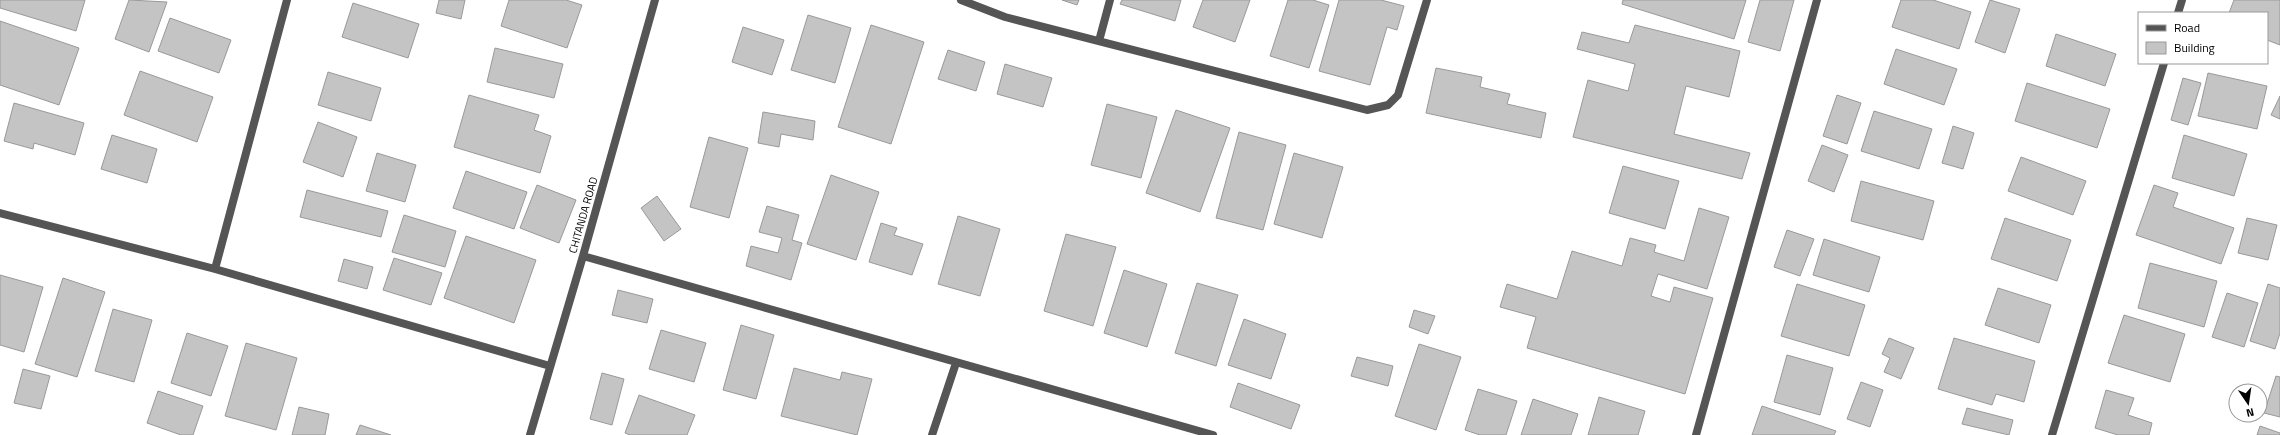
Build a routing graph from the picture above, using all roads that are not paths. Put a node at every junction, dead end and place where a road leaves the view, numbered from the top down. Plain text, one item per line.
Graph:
1 (287, 0) edge
2 (655, 0) edge
3 (962, 0) edge
4 (1110, 0) edge
5 (1427, 0) edge
6 (1817, 0) edge
7 (2182, 0) edge
8 (2178, 12) edge
9 (1099, 42) junction
10 (2164, 64) edge
11 (0, 214) edge
12 (583, 256) junction
13 (215, 269) junction
14 (956, 363) junction
15 (550, 366) junction
16 (530, 435) edge
17 (932, 435) edge
18 (1213, 435) edge
19 (1696, 435) edge
20 (2052, 435) edge

1 - 13 street
2 - 12 street, CHITANDA ROAD
3 - 9 street
4 - 9 street
5 - 9 street
6 - 19 street
7 - 8 street
10 - 20 street
11 - 13 street
12 - 14 street
12 - 15 street, CHITANDA ROAD
13 - 15 street
14 - 17 street
14 - 18 street
15 - 16 street, CHITANDA ROAD

